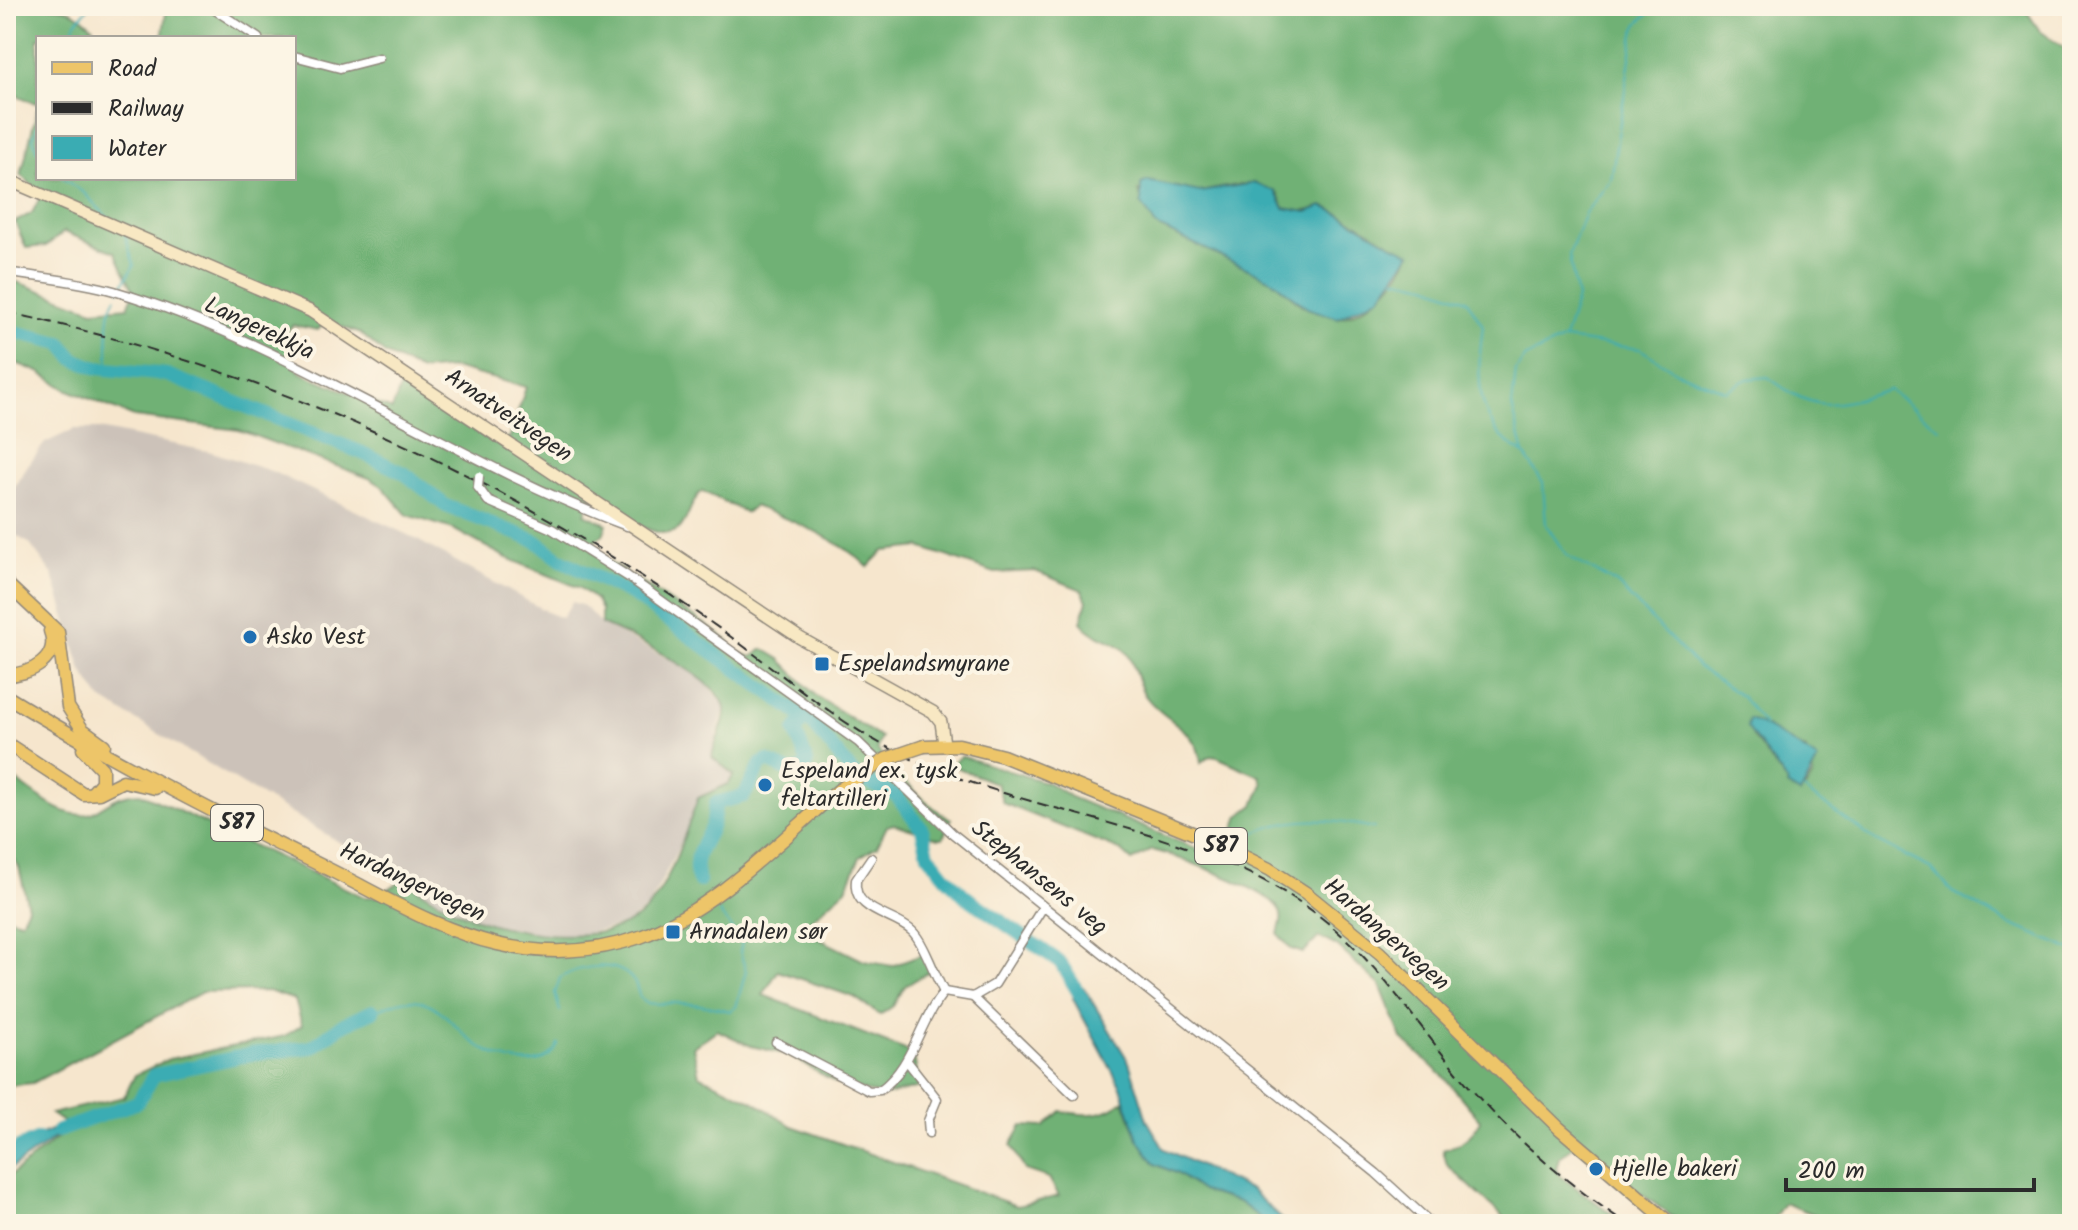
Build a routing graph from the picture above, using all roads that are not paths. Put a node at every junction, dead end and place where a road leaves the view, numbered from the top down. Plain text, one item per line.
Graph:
1 (209, 6) edge
2 (255, 36) edge
3 (296, 57) edge
4 (379, 58) dead end
5 (6, 179) edge
6 (6, 272) edge
7 (481, 460) junction
8 (638, 530) junction
9 (6, 583) edge
10 (46, 621) junction
11 (6, 675) edge
12 (6, 696) edge
13 (6, 743) edge
14 (944, 744) junction
15 (92, 794) junction
16 (219, 814) junction
17 (263, 836) junction
18 (871, 858) dead end
19 (1043, 907) junction
20 (944, 992) junction
21 (973, 997) junction
22 (776, 1042) dead end
23 (907, 1061) junction
24 (1074, 1095) dead end
25 (929, 1133) dead end
26 (1432, 1224) edge
27 (1671, 1224) edge

1 - 2 street
3 - 4 street
5 - 8 main road, Arnatveitvegen
6 - 7 street, Langerekkja
7 - 8 street, Langerekkja
7 - 19 street, Stephansens veg, bridge
8 - 14 main road, Arnatveitvegen
9 - 10 main road, 587
10 - 11 main road
10 - 16 main road, 587
12 - 15 main road, 587
12 - 16 main road, Hardangervegen / 587
13 - 15 main road
14 - 17 main road, Hardangervegen / 587, bridge
14 - 27 main road, Hardangervegen / 587
15 - 17 main road, 587
16 - 17 main road, Hardangervegen / 587
18 - 20 street
19 - 21 street
19 - 26 street, Stephansens veg
20 - 21 street
20 - 23 street
21 - 24 street
22 - 23 street
23 - 25 street

